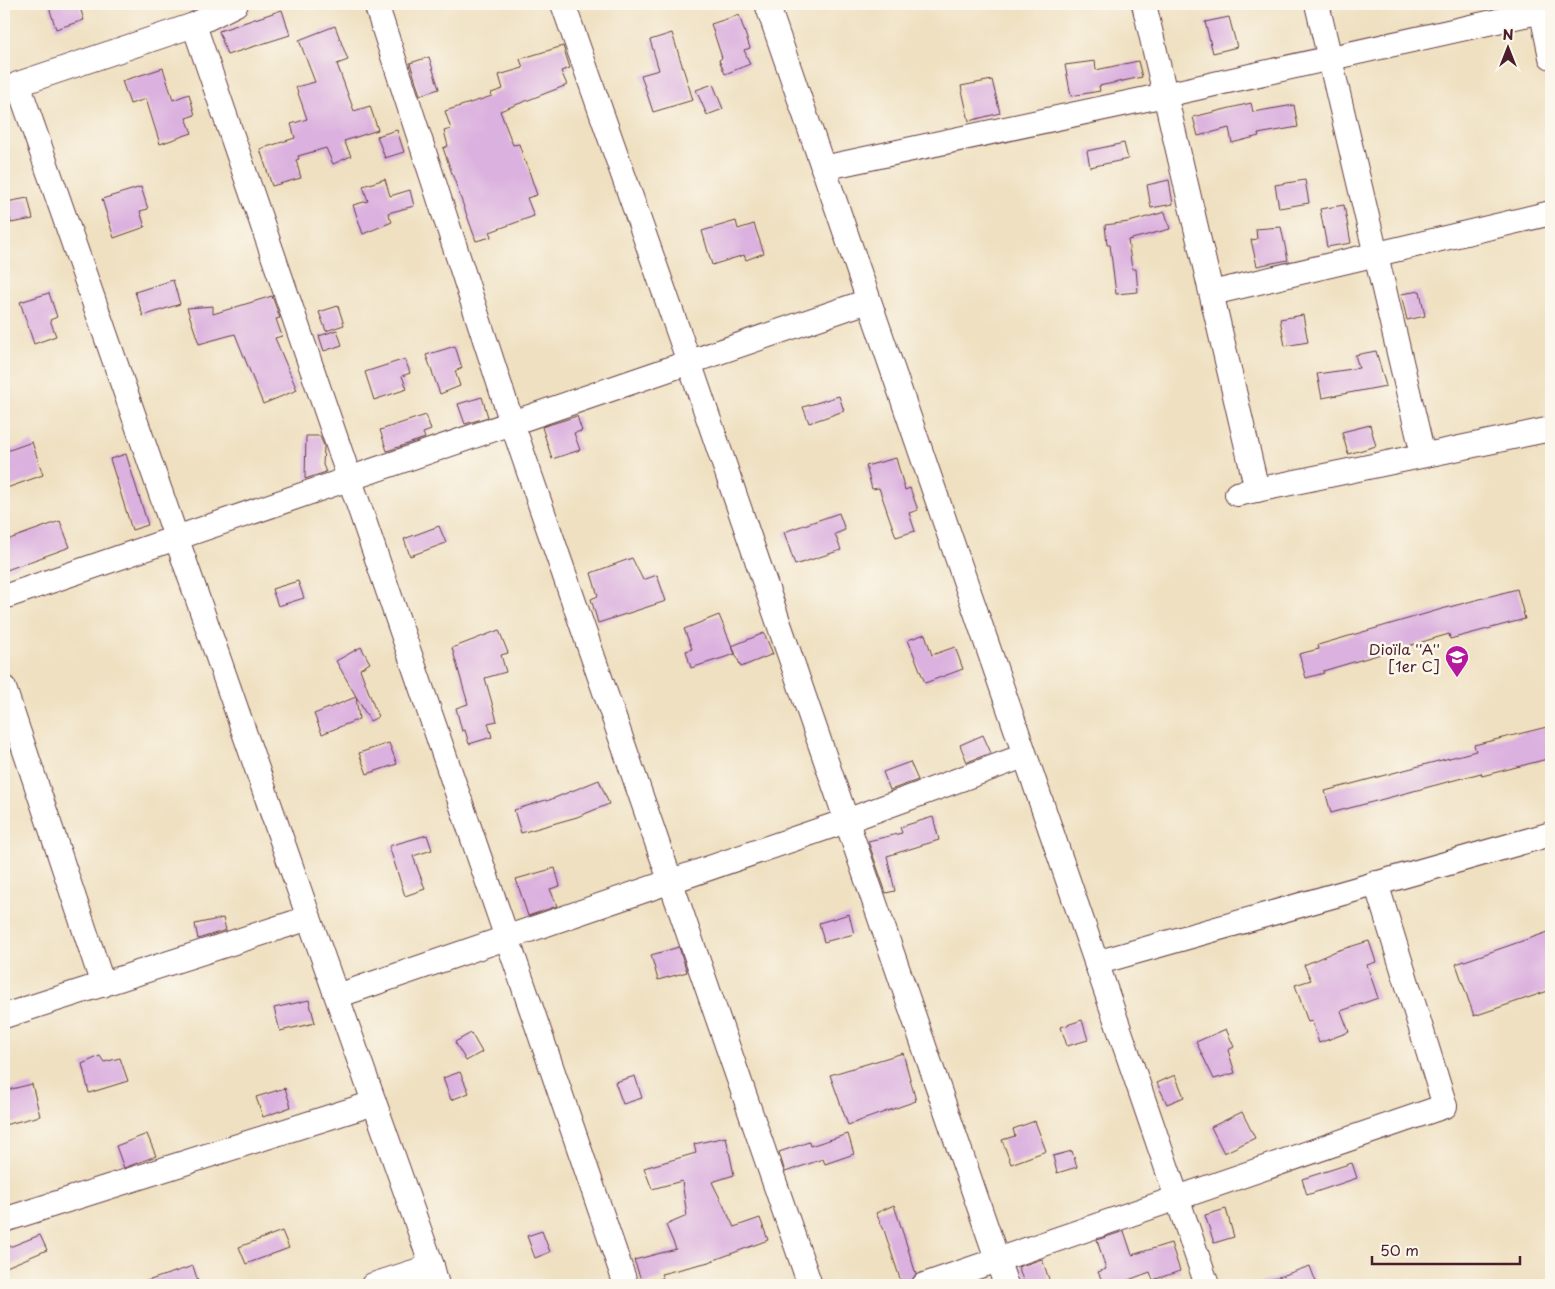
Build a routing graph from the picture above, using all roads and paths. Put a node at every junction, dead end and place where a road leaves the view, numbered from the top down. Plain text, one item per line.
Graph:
1 (236, 4) edge
2 (376, 4) edge
3 (563, 4) edge
4 (767, 4) edge
5 (1144, 4) edge
6 (1317, 4) edge
7 (1544, 8) edge
8 (194, 25) junction
9 (1551, 57) edge
10 (1330, 58) junction
11 (9, 82) edge
12 (1165, 95) junction
13 (823, 168) junction
14 (1551, 213) edge
15 (1376, 254) junction
16 (1212, 293) junction
17 (868, 301) junction
18 (689, 362) junction
19 (512, 423) junction
20 (1551, 428) edge
21 (1423, 455) junction
22 (349, 479) junction
23 (177, 538) junction
24 (4, 598) edge
25 (4, 688) edge
26 (1024, 756) junction
27 (846, 821) junction
28 (1551, 834) edge
29 (670, 882) junction
30 (1376, 883) junction
31 (309, 918) junction
32 (506, 938) junction
33 (1096, 963) junction
34 (103, 984) junction
35 (337, 996) junction
36 (4, 1016) edge
37 (374, 1102) junction
38 (1178, 1198) junction
39 (4, 1220) edge
40 (998, 1260) junction
41 (434, 1276) edge
42 (373, 1285) edge
43 (626, 1285) edge
44 (810, 1285) edge
45 (924, 1285) edge
46 (1006, 1285) edge
47 (1207, 1285) edge

1 - 8 street
2 - 19 street
3 - 18 street
4 - 13 street
5 - 12 street
6 - 10 street
7 - 9 street
7 - 10 street
8 - 11 street
8 - 22 street
10 - 12 street
10 - 15 street
11 - 23 street
12 - 13 street
12 - 16 street
13 - 17 street
14 - 15 street
15 - 16 street
15 - 21 street
16 - 21 street
17 - 18 street
17 - 26 street
18 - 19 street
18 - 27 street
19 - 22 street
19 - 29 street
20 - 21 street
22 - 23 street
22 - 32 street
23 - 24 street
23 - 31 street
25 - 34 street
26 - 27 street
26 - 33 street
27 - 29 street
27 - 40 street
28 - 30 street
29 - 32 street
29 - 44 street
30 - 33 street
30 - 38 street
31 - 34 street
31 - 35 street
32 - 35 street
32 - 43 street
33 - 38 street
34 - 36 street
35 - 37 street
37 - 39 street
37 - 41 street
38 - 40 street
38 - 47 street
40 - 45 street
40 - 46 street
41 - 42 street

